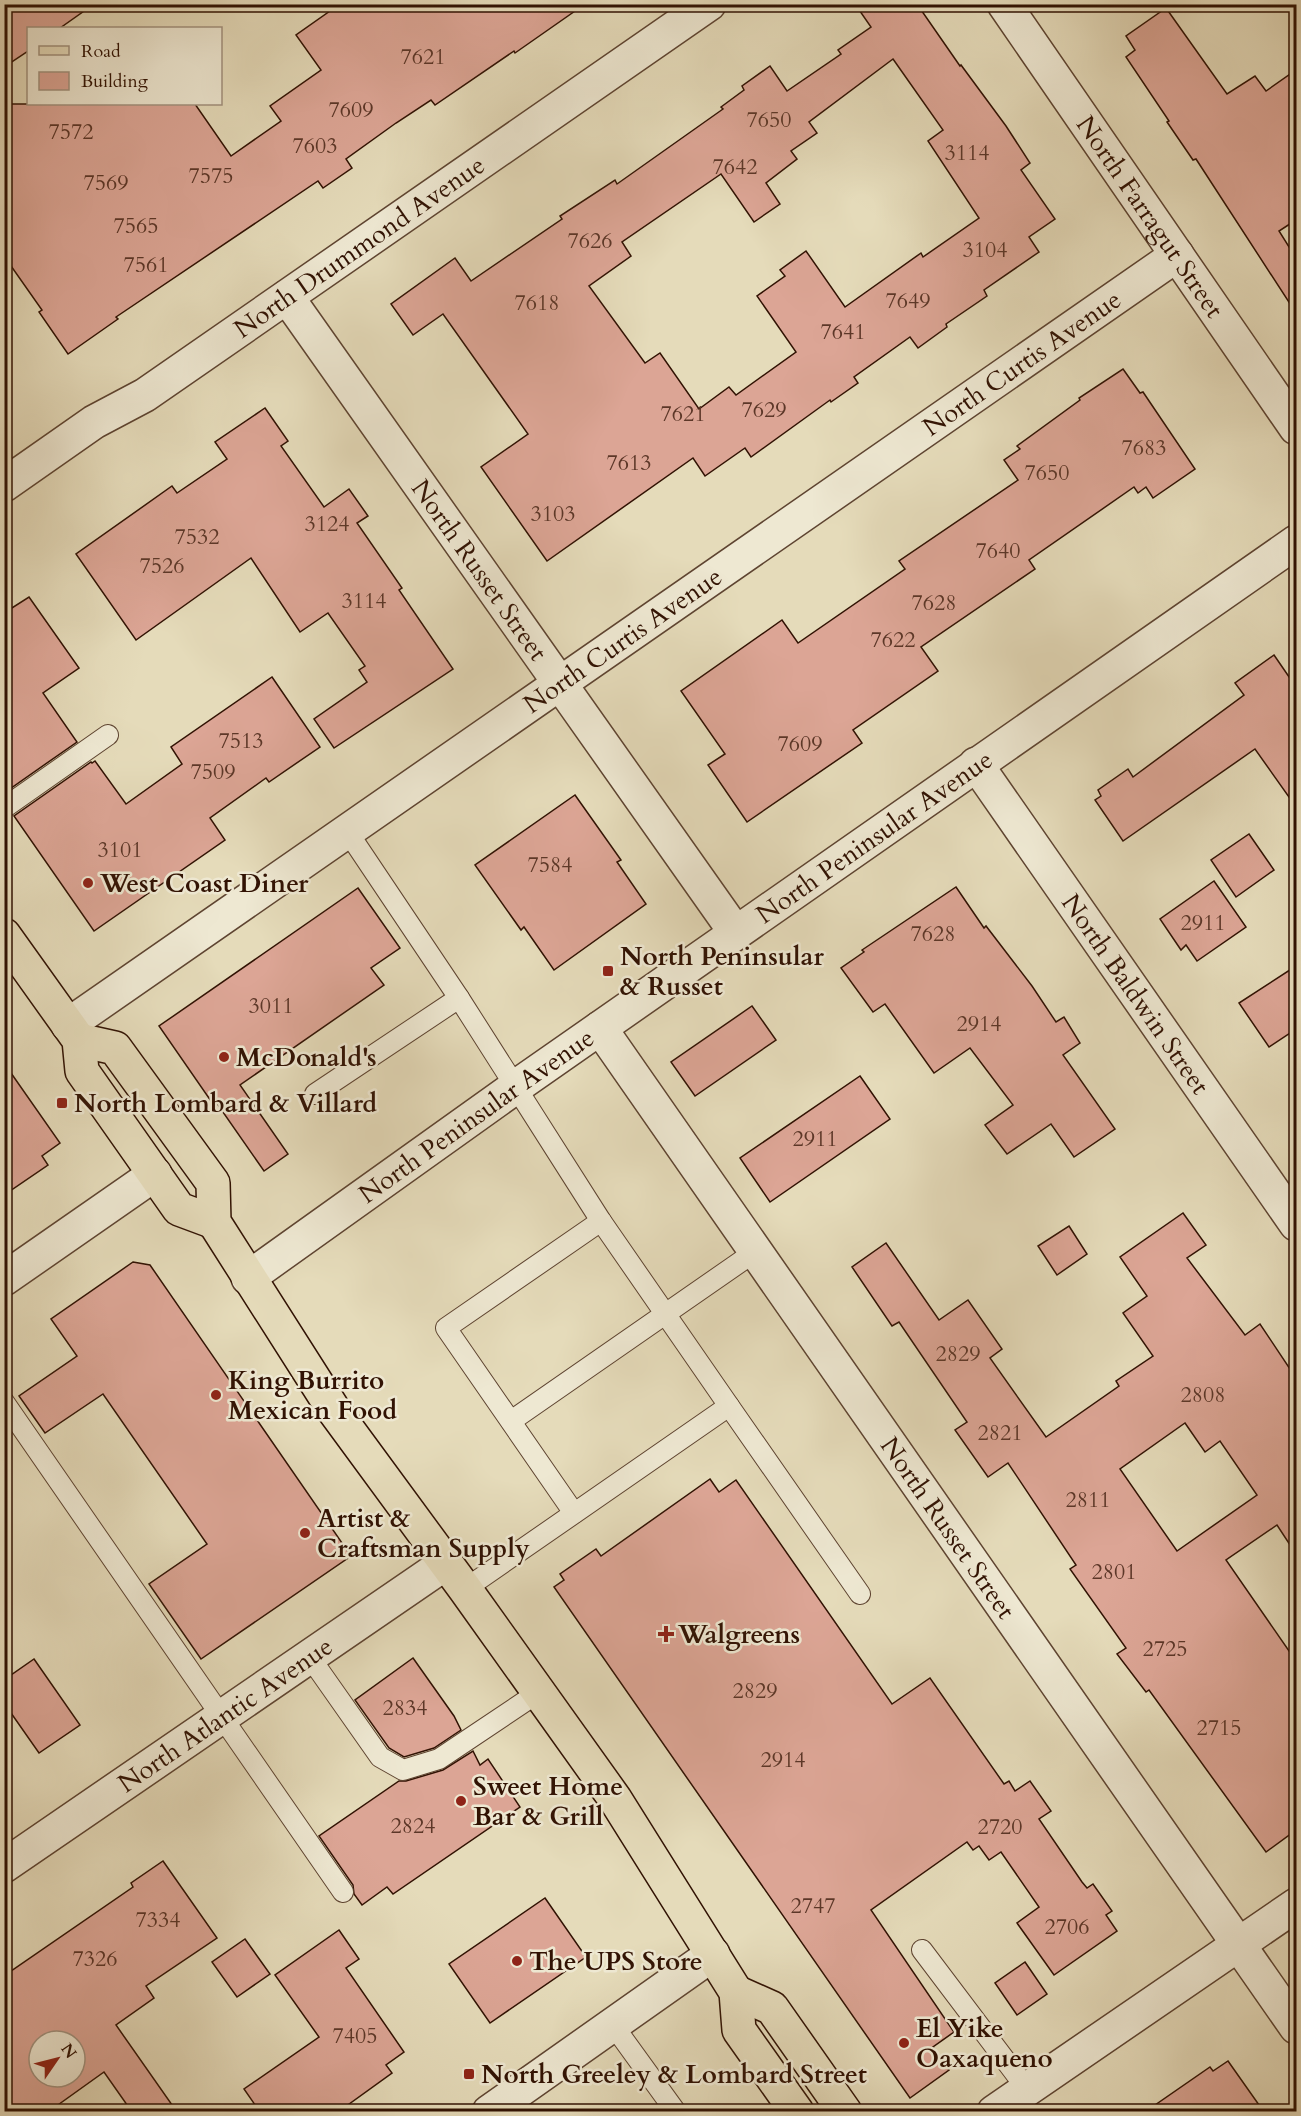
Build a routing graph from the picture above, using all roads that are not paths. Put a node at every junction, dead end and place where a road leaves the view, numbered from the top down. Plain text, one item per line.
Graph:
1 (709, 4) edge
2 (1004, 4) edge
3 (1177, 255) junction
4 (287, 297) junction
5 (1296, 428) edge
6 (4, 485) edge
7 (1296, 542) edge
8 (560, 682) junction
9 (108, 735) dead end
10 (976, 764) junction
11 (4, 808) edge
12 (347, 831) junction
13 (736, 933) junction
14 (4, 935) edge
15 (459, 998) junction
16 (600, 1028) junction
17 (73, 1032) junction
18 (514, 1088) junction
19 (315, 1094) dead end
20 (155, 1174) junction
21 (601, 1221) junction
22 (214, 1222) junction
23 (1296, 1224) edge
24 (756, 1251) junction
25 (248, 1278) junction
26 (4, 1279) edge
27 (665, 1314) junction
28 (4, 1402) edge
29 (729, 1406) junction
30 (511, 1421) junction
31 (574, 1513) junction
32 (455, 1576) junction
33 (860, 1594) dead end
34 (309, 1656) junction
35 (539, 1692) junction
36 (221, 1716) junction
37 (4, 1866) edge
38 (343, 1892) dead end
39 (1296, 1905) edge
40 (1238, 1945) junction
41 (922, 1950) dead end
42 (713, 1954) junction
43 (736, 1992) junction
44 (613, 2025) junction
45 (1296, 2027) edge
46 (1027, 2089) junction
47 (489, 2112) edge
48 (675, 2112) edge
49 (797, 2112) edge
50 (845, 2112) edge
51 (994, 2112) edge

1 - 4 street, North Drummond Avenue
2 - 3 street, North Farragut Street
3 - 5 street, North Farragut Street
3 - 8 street, North Curtis Avenue
4 - 6 street, North Drummond Avenue
4 - 8 street, North Russet Street
7 - 10 street, North Peninsular Avenue
8 - 12 street, North Curtis Avenue
8 - 13 street, North Russet Street
9 - 11 lane
10 - 13 street, North Peninsular Avenue
10 - 23 street, North Baldwin Street
12 - 15 lane
12 - 17 street, North Curtis Avenue
13 - 16 street, North Peninsular Avenue
14 - 17 main road
15 - 18 lane
15 - 19 lane
16 - 18 street, North Peninsular Avenue
16 - 24 street, North Russet Street
17 - 20 main road
17 - 22 main road
18 - 21 lane
18 - 25 street, North Peninsular Avenue
20 - 22 main road
20 - 26 street
21 - 27 lane
21 - 30 lane
22 - 25 main road
24 - 27 lane
24 - 40 street, North Russet Street
25 - 32 main road
27 - 29 lane
27 - 30 lane
28 - 36 lane
29 - 31 lane
29 - 33 lane
30 - 31 lane
31 - 32 lane
32 - 34 street, North Atlantic Avenue
32 - 35 main road
34 - 35 lane
34 - 36 street, North Atlantic Avenue
35 - 42 main road
36 - 37 street, North Atlantic Avenue
36 - 38 lane
39 - 40 street
40 - 45 street, North Russet Street
40 - 46 street
41 - 46 lane
42 - 43 main road
42 - 44 street
43 - 49 main road
43 - 50 main road
44 - 47 street
44 - 48 lane
46 - 51 street

